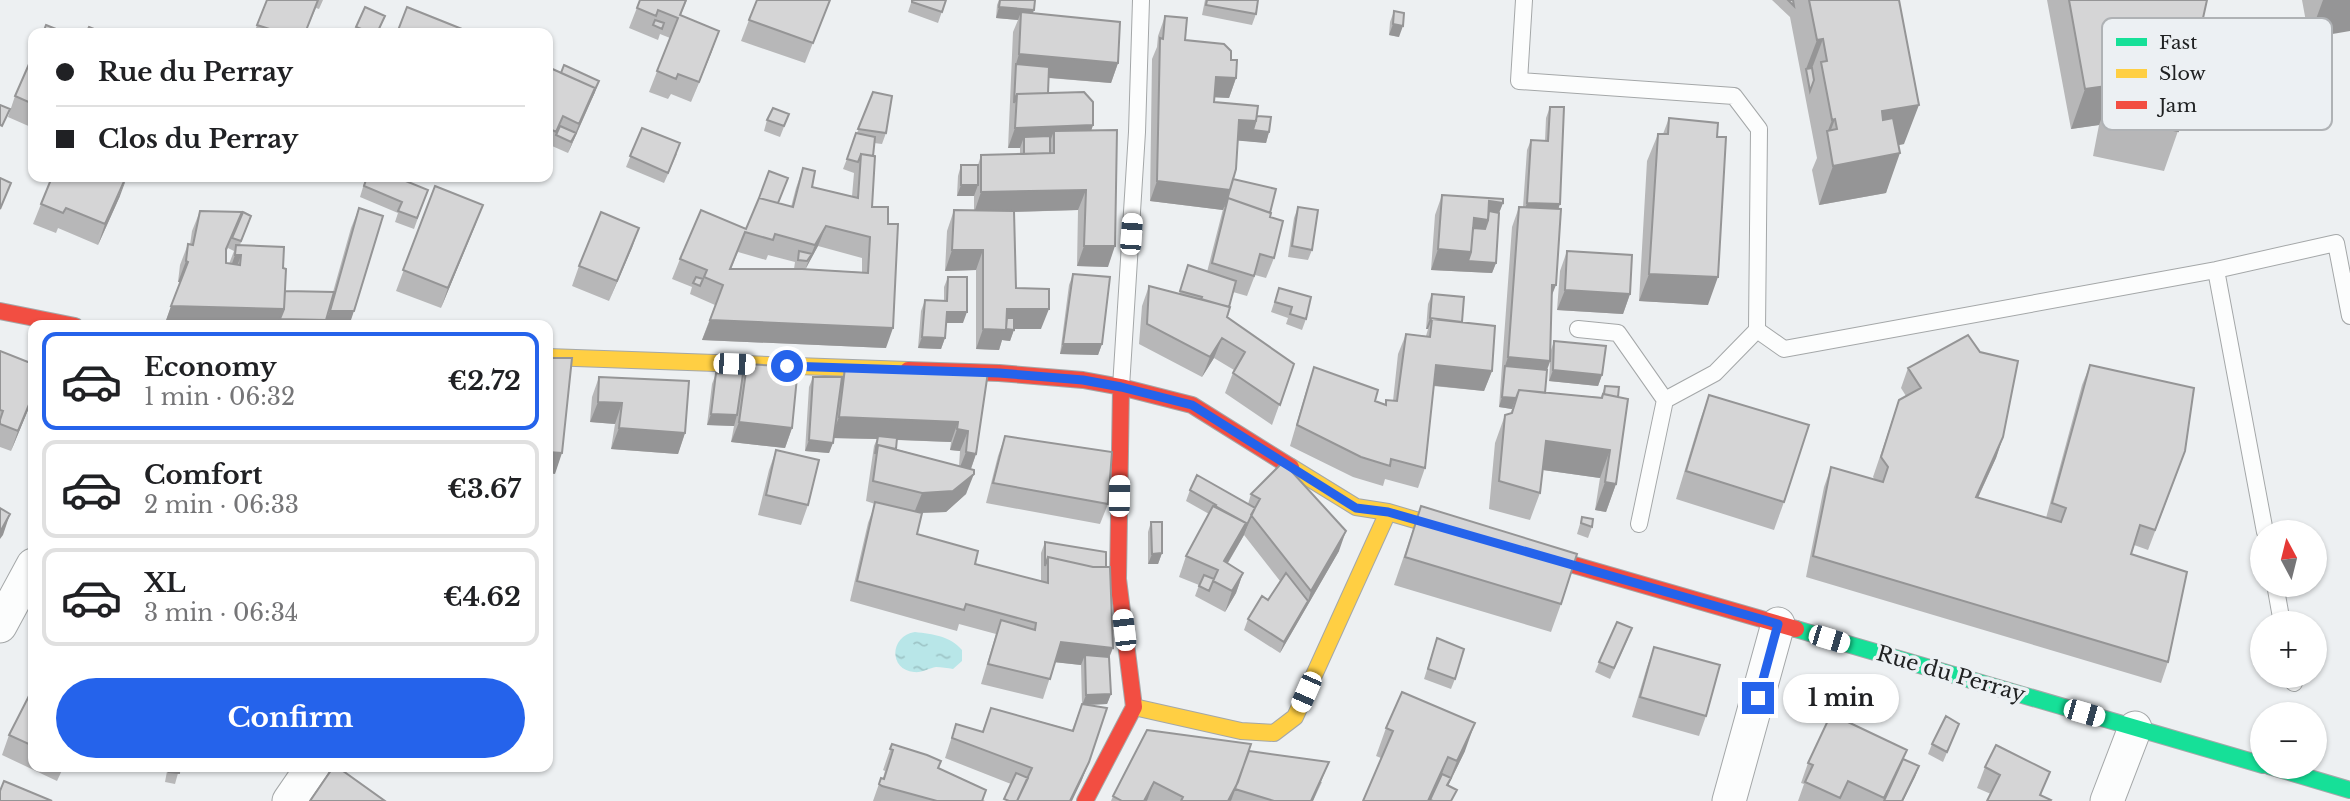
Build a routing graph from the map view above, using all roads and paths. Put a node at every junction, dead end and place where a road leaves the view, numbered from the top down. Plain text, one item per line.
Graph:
1 (1141, 0) edge
2 (1524, 0) edge
3 (2216, 270) junction
4 (0, 311) edge
5 (2350, 316) edge
6 (45, 320) edge
7 (1578, 329) dead end
8 (1757, 330) junction
9 (553, 357) edge
10 (1121, 387) junction
11 (1665, 400) junction
12 (1388, 512) junction
13 (2263, 520) edge
14 (1639, 524) dead end
15 (1479, 538) edge
16 (1505, 545) edge
17 (28, 574) edge
18 (1778, 624) junction
19 (0, 626) edge
20 (1134, 707) junction
21 (2135, 728) junction
22 (2250, 761) edge
23 (309, 772) edge
24 (2313, 779) edge
25 (2350, 790) edge
26 (289, 801) edge
27 (1085, 801) edge
28 (1729, 801) edge
29 (2107, 801) edge

1 - 10 lane
2 - 8 lane
3 - 5 lane
3 - 8 lane
3 - 13 lane
4 - 6 street
7 - 11 lane
8 - 11 lane
9 - 10 street
10 - 12 street
10 - 20 street
11 - 14 lane
12 - 15 street
12 - 20 street
16 - 18 street, Rue du Perray
17 - 19 street
18 - 21 street, Rue du Perray
18 - 28 street
20 - 27 street
21 - 22 street, Rue du Perray
21 - 29 street
23 - 26 street
24 - 25 street

